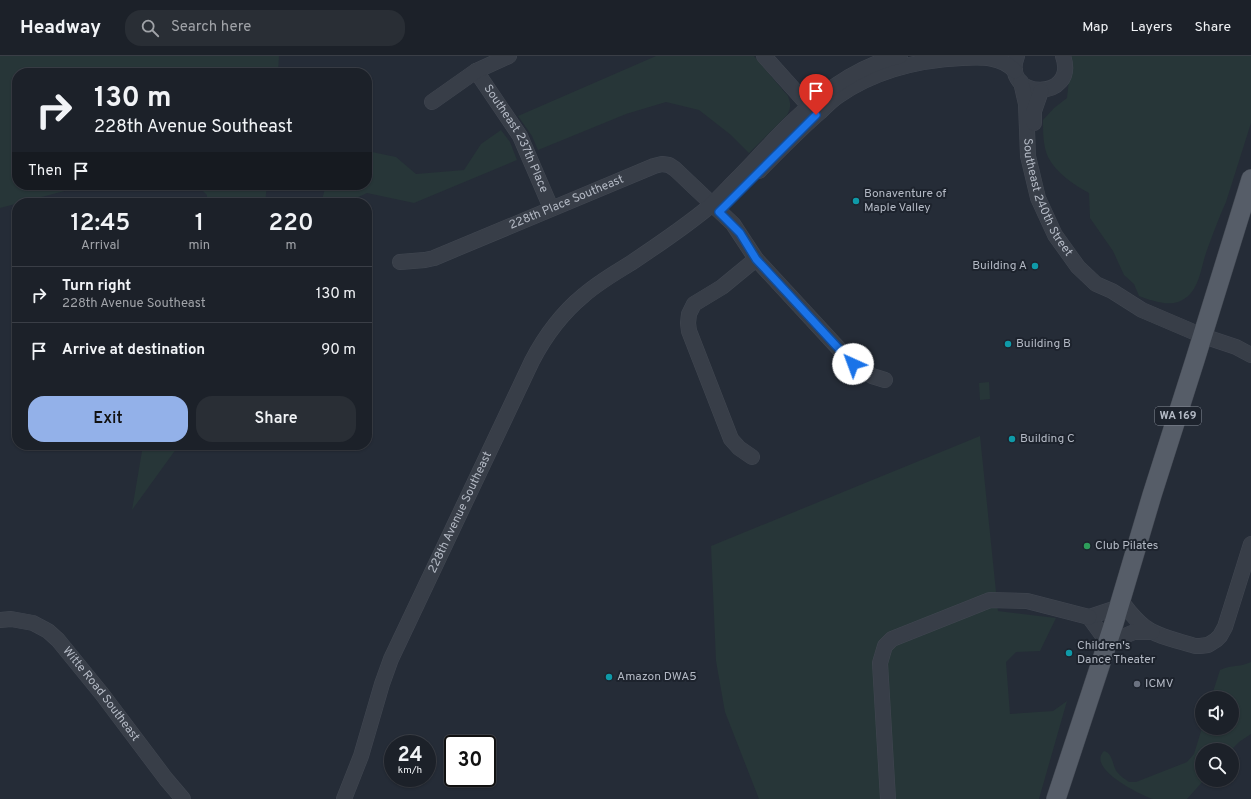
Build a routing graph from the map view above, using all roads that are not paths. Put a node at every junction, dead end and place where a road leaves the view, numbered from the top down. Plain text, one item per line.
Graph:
1 (509, 56) edge
2 (764, 56) edge
3 (900, 56) edge
4 (1063, 56) edge
5 (1017, 70) edge
6 (476, 71) junction
7 (1041, 90) junction
8 (432, 102) dead end
9 (812, 111) junction
10 (1251, 179) edge
11 (551, 208) junction
12 (715, 208) junction
13 (756, 259) junction
14 (400, 262) dead end
15 (1112, 291) junction
16 (1203, 336) junction
17 (1251, 355) edge
18 (885, 380) dead end
19 (752, 457) dead end
20 (1251, 544) edge
21 (1120, 604) junction
22 (1089, 617) junction
23 (0, 620) edge
24 (1152, 632) junction
25 (1108, 643) junction
26 (183, 799) edge
27 (344, 799) edge
28 (888, 799) edge
29 (1056, 799) edge

1 - 6 street
2 - 9 street
3 - 9 street, 228th Avenue Southeast
4 - 7 street
5 - 7 street, 228th Avenue Southeast
5 - 9 street, 228th Avenue Southeast
5 - 15 street, Southeast 240th Street
6 - 8 street
6 - 11 street, Southeast 237th Place
7 - 15 street, Southeast 240th Street
9 - 12 street, 228th Avenue Southeast
10 - 16 main road, WA 169
11 - 12 street, 228th Place Southeast
11 - 14 street, 228th Place Southeast
12 - 13 street
12 - 27 street, 228th Avenue Southeast
13 - 18 street
13 - 19 street
15 - 16 street, Southeast 240th Street
16 - 17 street, Southeast 240th Street
16 - 21 main road, WA 169
20 - 24 street
21 - 22 street
21 - 24 street
21 - 25 main road, WA 169
22 - 25 street
22 - 28 street
23 - 26 street, Witte Road Southeast
24 - 25 street
25 - 29 main road, WA 169

